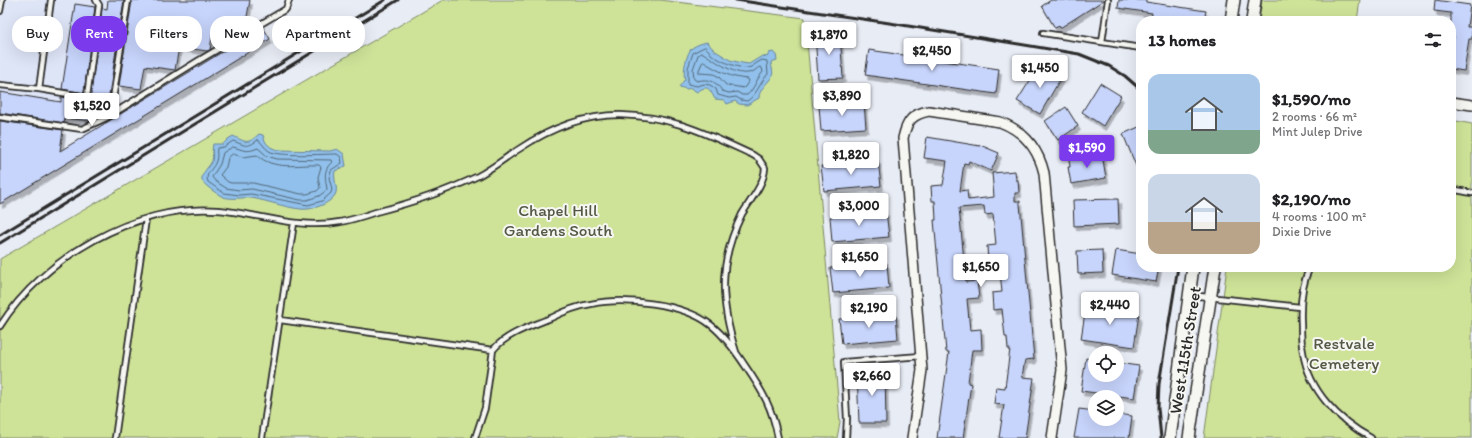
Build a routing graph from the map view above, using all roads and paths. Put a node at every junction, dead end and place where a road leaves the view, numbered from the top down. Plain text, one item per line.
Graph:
1 (2, 0) edge
2 (50, 0) edge
3 (96, 0) edge
4 (128, 0) edge
5 (289, 0) edge
6 (1108, 0) edge
7 (1234, 0) edge
8 (1255, 0) edge
9 (0, 11) edge
10 (1232, 16) edge
11 (1253, 16) edge
12 (1043, 33) dead end
13 (1102, 42) junction
14 (1136, 47) edge
15 (0, 85) edge
16 (39, 89) junction
17 (1456, 103) edge
18 (1472, 105) edge
19 (115, 113) junction
20 (0, 117) edge
21 (1456, 190) edge
22 (1472, 192) edge
23 (146, 219) junction
24 (294, 223) junction
25 (1192, 272) edge
26 (1214, 272) edge
27 (1308, 272) edge
28 (1188, 295) junction
29 (1210, 297) junction
30 (1300, 307) junction
31 (280, 320) junction
32 (0, 326) edge
33 (493, 350) junction
34 (736, 352) junction
35 (921, 356) junction
36 (115, 438) edge
37 (262, 438) edge
38 (475, 438) edge
39 (778, 438) edge
40 (846, 438) edge
41 (912, 438) edge
42 (1052, 438) edge
43 (1170, 438) edge
44 (1189, 438) edge
45 (1371, 438) edge

1 - 9 lane
2 - 16 lane
3 - 16 lane
4 - 19 lane
5 - 19 lane
6 - 13 lane
7 - 10 street
8 - 11 street
12 - 13 lane
13 - 14 lane
15 - 16 lane
17 - 18 street
19 - 20 lane
21 - 22 lane
23 - 24 lane
23 - 32 lane
23 - 36 lane
24 - 31 lane
24 - 34 lane
25 - 28 street, West 115th Street
26 - 29 street, West 115th Street
27 - 30 lane
28 - 29 lane
28 - 43 street, West 115th Street
29 - 30 lane
29 - 44 street, West 115th Street
30 - 45 lane
31 - 33 lane
31 - 37 lane
33 - 34 lane
33 - 38 lane
34 - 39 lane
35 - 40 lane
35 - 41 street
35 - 42 street

